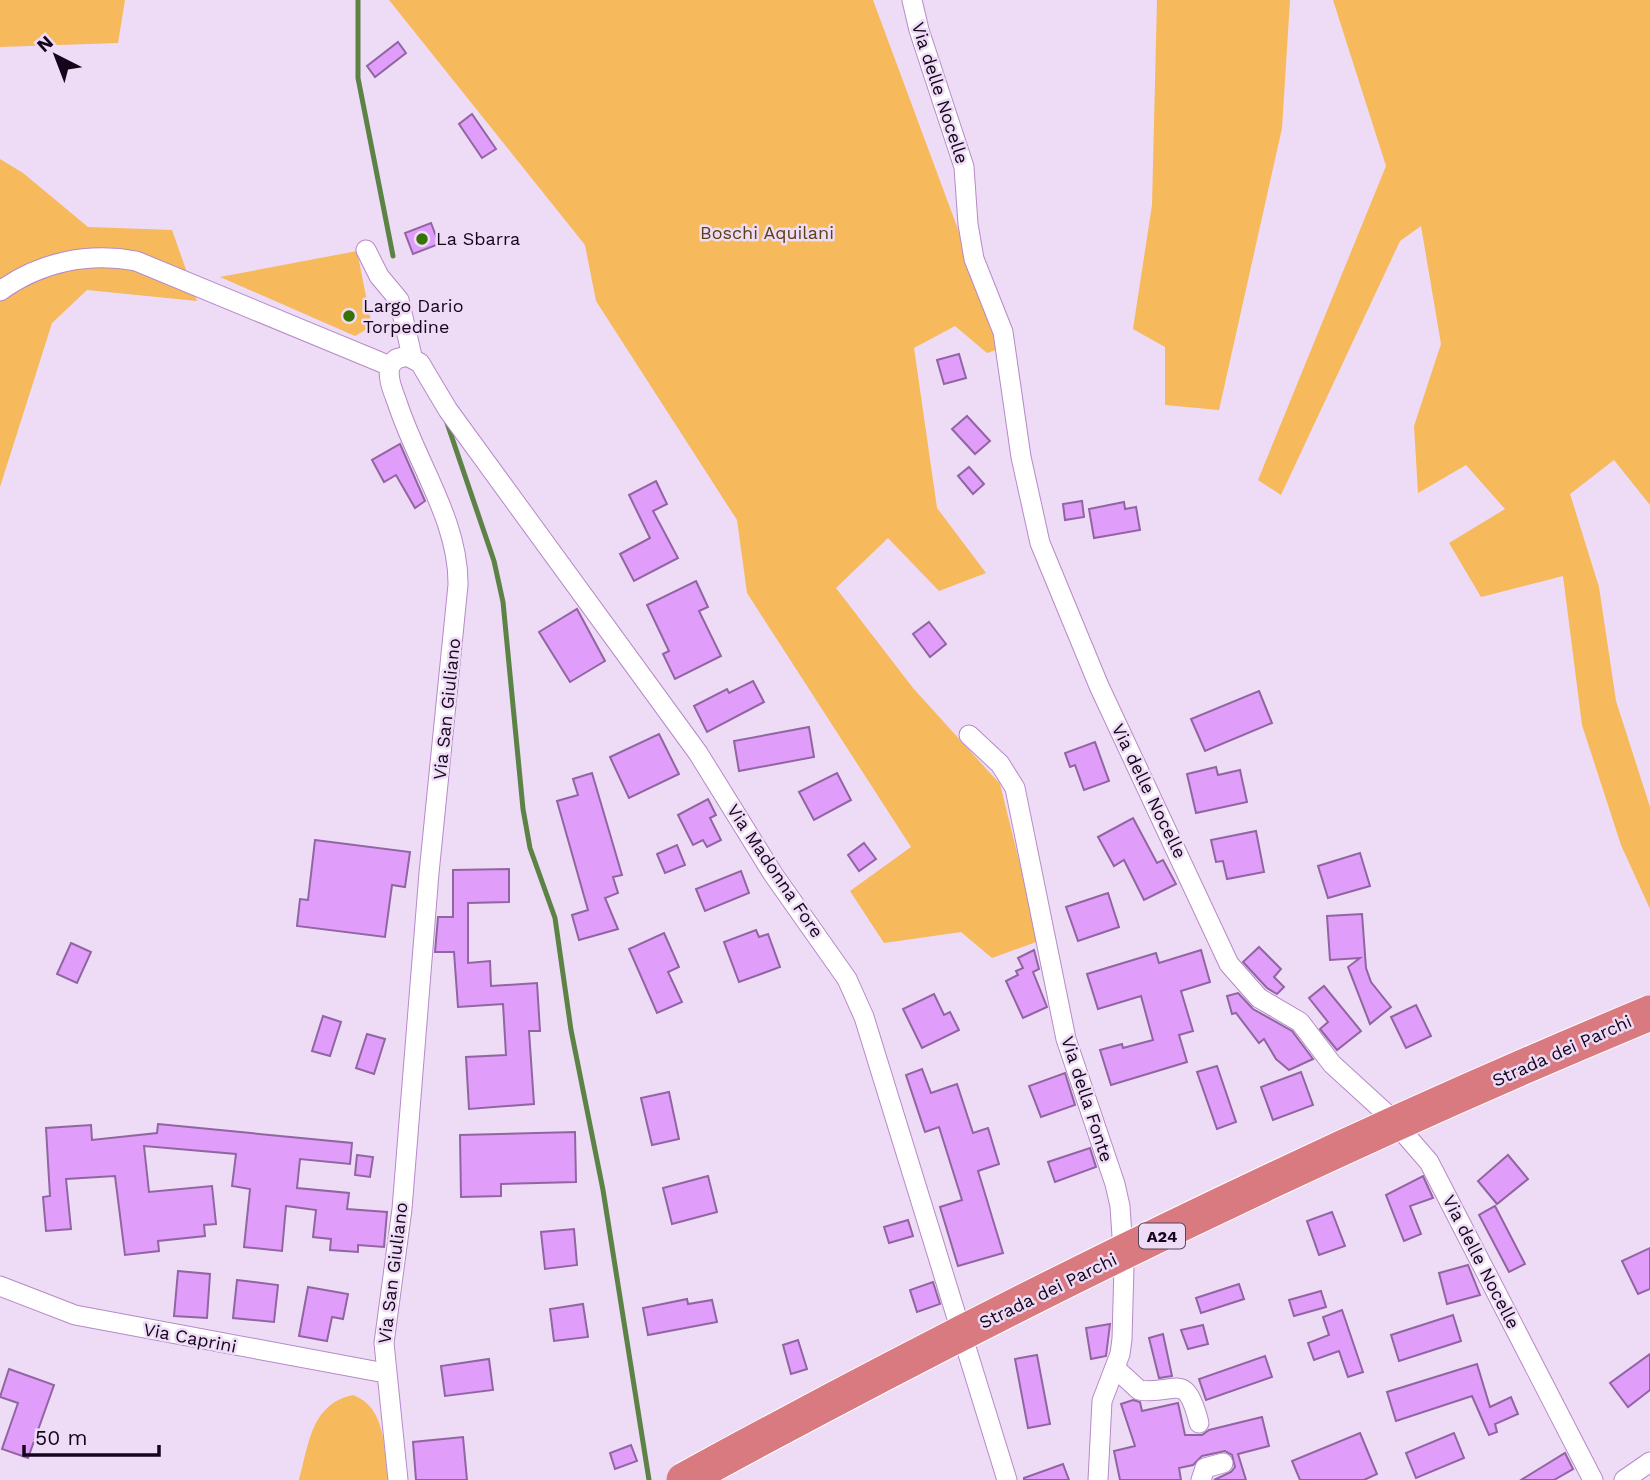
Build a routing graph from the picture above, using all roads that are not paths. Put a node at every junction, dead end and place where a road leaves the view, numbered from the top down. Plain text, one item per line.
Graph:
1 (912, 0) edge
2 (366, 250) dead end
3 (0, 291) edge
4 (412, 356) junction
5 (390, 366) junction
6 (969, 735) dead end
7 (1650, 1013) edge
8 (1650, 1039) edge
9 (0, 1286) edge
10 (1115, 1368) junction
11 (385, 1373) junction
12 (1199, 1423) dead end
13 (1650, 1462) edge
14 (1223, 1463) dead end
15 (398, 1480) edge
16 (684, 1480) edge
17 (732, 1480) edge
18 (1007, 1480) edge
19 (1098, 1480) edge
20 (1201, 1480) edge
21 (1593, 1480) edge
22 (1624, 1480) edge

1 - 21 street, Via delle Nocelle
2 - 4 street
3 - 5 street
4 - 5 street
4 - 18 street, Via Madonna Fore
5 - 11 street, Via San Giuliano
6 - 10 street, Via della Fonte
7 - 16 highway, Strada dei Parchi / A24, bridge
8 - 17 highway, Strada dei Parchi / A24
9 - 11 street, Via Caprini
10 - 12 street
10 - 19 street, Via della Fonte
11 - 15 street, Via San Giuliano
13 - 22 street
14 - 20 street

